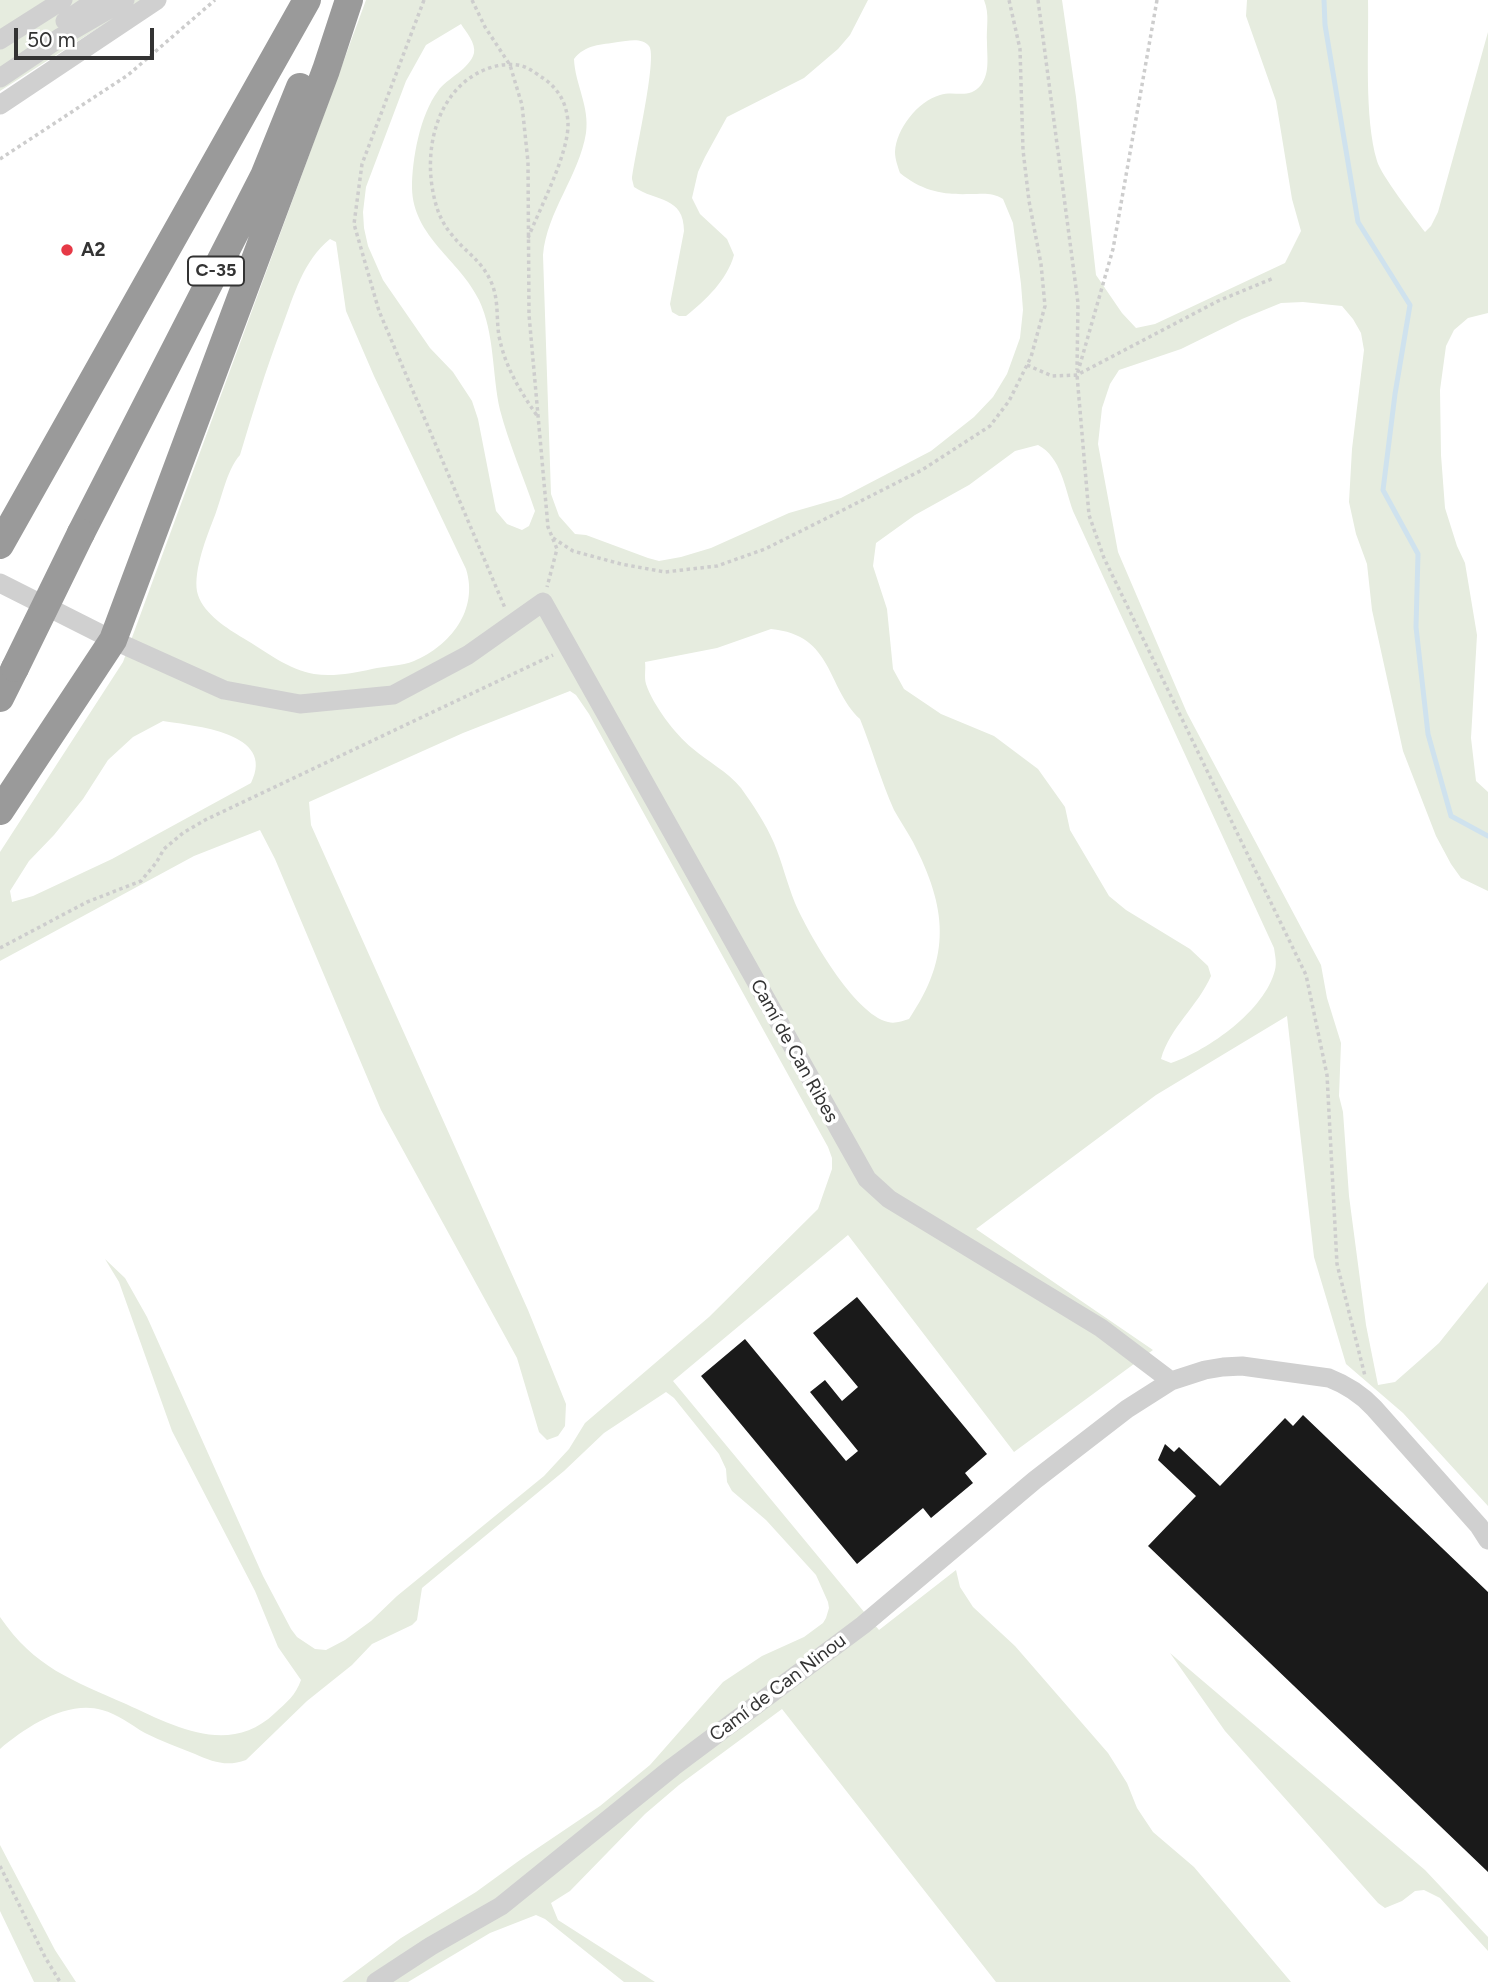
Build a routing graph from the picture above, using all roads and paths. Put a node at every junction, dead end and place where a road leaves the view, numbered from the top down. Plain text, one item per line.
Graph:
1 (63, 0) edge
2 (96, 0) edge
3 (125, 0) edge
4 (157, 0) edge
5 (215, 0) edge
6 (307, 0) edge
7 (331, 0) edge
8 (349, 0) edge
9 (424, 0) edge
10 (472, 0) edge
11 (1009, 0) edge
12 (1038, 0) edge
13 (1157, 0) edge
14 (0, 40) edge
15 (510, 65) junction
16 (0, 66) edge
17 (0, 78) edge
18 (0, 105) edge
19 (0, 159) edge
20 (528, 238) junction
21 (1274, 278) dead end
22 (1027, 365) junction
23 (1077, 375) junction
24 (538, 417) junction
25 (10, 517) edge
26 (553, 538) junction
27 (0, 545) edge
28 (0, 583) edge
29 (543, 602) junction
30 (512, 624) junction
31 (113, 640) junction
32 (568, 647) junction
33 (0, 698) edge
34 (0, 811) edge
35 (0, 948) edge
36 (1171, 1381) junction
37 (1374, 1408) junction
38 (1488, 1540) edge
39 (0, 1866) edge
40 (60, 1982) edge
41 (376, 1982) edge

1 - 14 street
2 - 16 street
3 - 17 street
4 - 18 street
5 - 19 path
6 - 25 highway
7 - 33 highway, C-35, bridge
8 - 31 highway
9 - 30 path
10 - 15 path
11 - 22 path
12 - 23 path
13 - 23 path
15 - 20 path
15 - 20 path
15 - 24 path
20 - 24 path
21 - 23 path
22 - 23 path
22 - 26 path
23 - 37 path
24 - 26 path
25 - 27 highway
26 - 29 path
28 - 31 street
29 - 30 street
29 - 32 street, Camí de Can Ribes
30 - 31 street
31 - 34 highway
32 - 35 path
32 - 36 street, Camí de Can Ribes
36 - 37 street, Camí de Can Ninou
36 - 41 street, Camí de Can Ninou
37 - 38 street, Camí de Can Ninou
39 - 40 path

